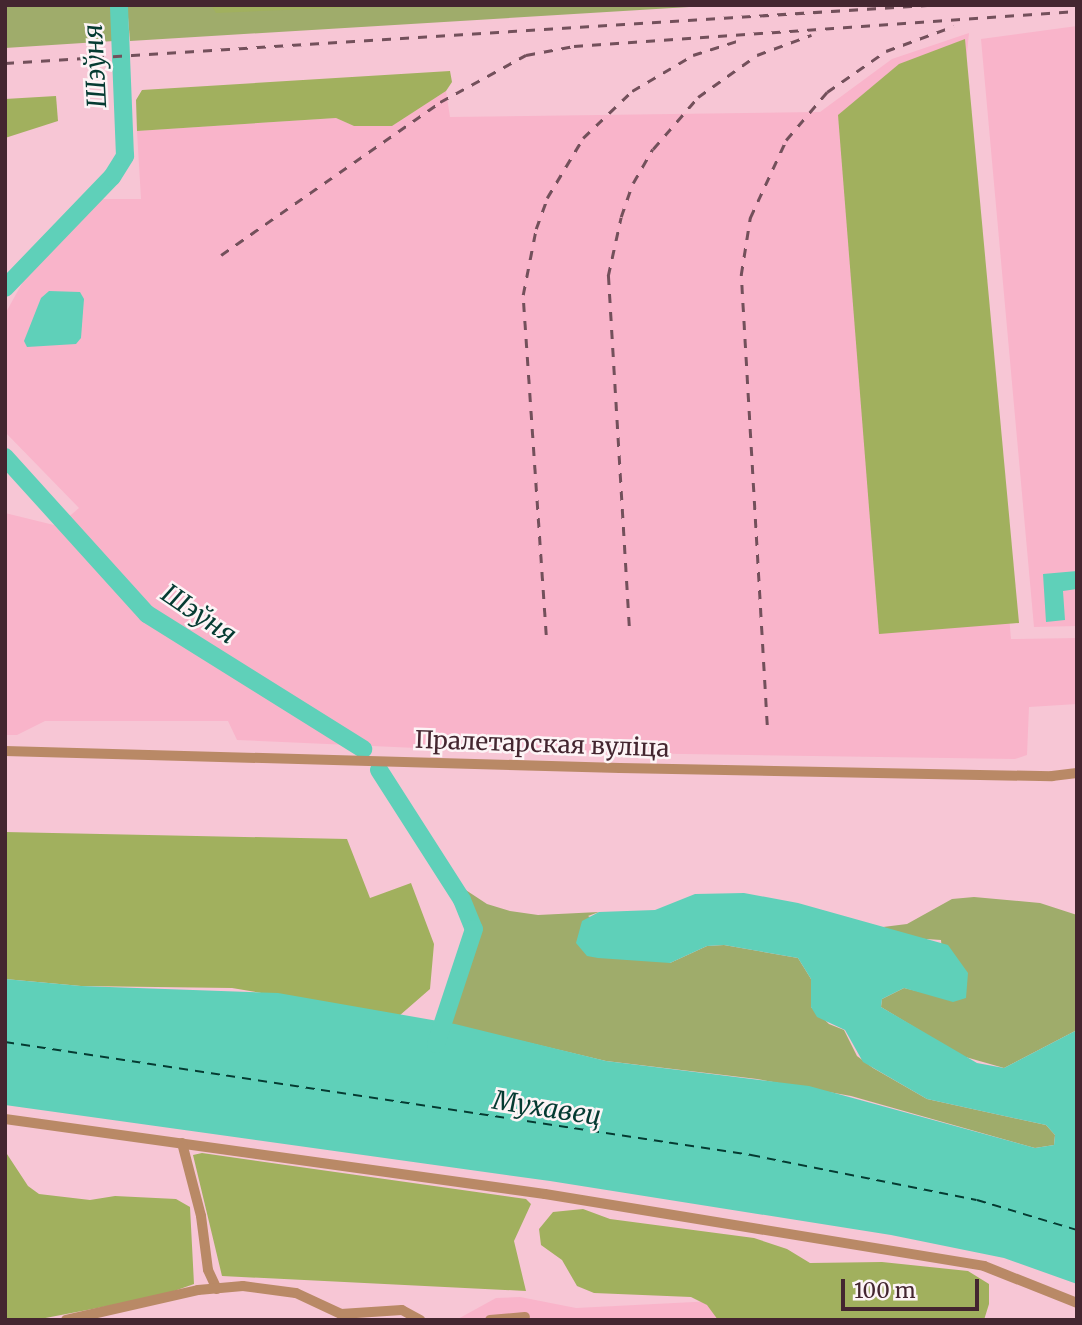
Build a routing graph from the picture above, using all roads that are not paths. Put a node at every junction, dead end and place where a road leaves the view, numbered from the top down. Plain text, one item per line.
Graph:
1 (5, 751) edge
2 (1077, 773) edge
3 (5, 1119) edge
4 (182, 1143) junction
5 (217, 1289) junction
6 (1077, 1303) edge
7 (525, 1317) dead end
8 (66, 1320) edge
9 (420, 1320) edge
10 (490, 1320) edge

1 - 2 street, Пралетарская вуліца
3 - 4 street
4 - 5 street
4 - 6 street
5 - 8 street
5 - 9 street
7 - 10 street

